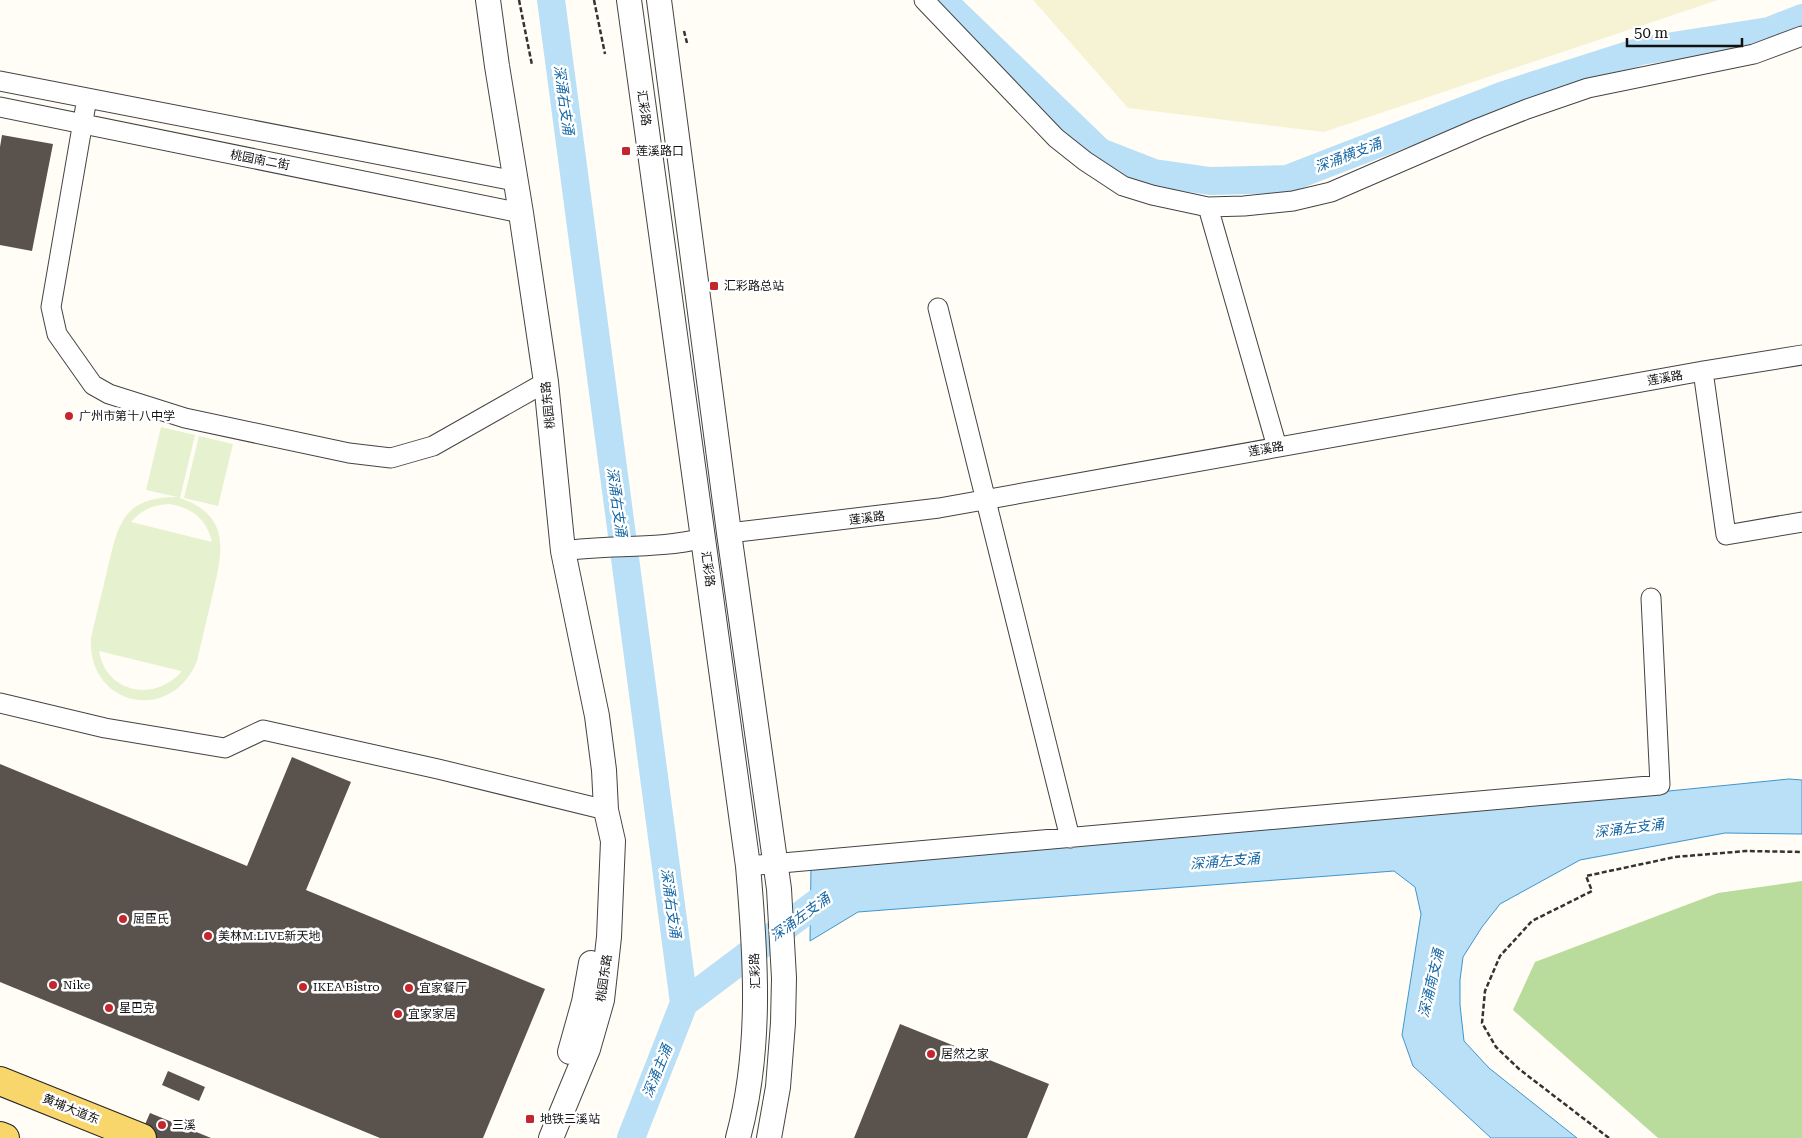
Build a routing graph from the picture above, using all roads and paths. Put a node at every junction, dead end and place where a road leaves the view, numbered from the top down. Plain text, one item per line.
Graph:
1 (488, 0) edge
2 (519, 0) edge
3 (594, 0) edge
4 (629, 0) edge
5 (659, 0) edge
6 (924, 0) edge
7 (1802, 36) edge
8 (605, 54) dead end
9 (532, 65) dead end
10 (0, 81) edge
11 (87, 98) junction
12 (0, 107) edge
13 (82, 124) junction
14 (515, 181) junction
15 (1208, 208) junction
16 (521, 213) junction
17 (938, 308) dead end
18 (1802, 355) edge
19 (1703, 372) junction
20 (546, 382) junction
21 (1277, 448) junction
22 (986, 500) junction
23 (1802, 522) edge
24 (729, 533) junction
25 (704, 538) junction
26 (563, 551) junction
27 (1651, 598) dead end
28 (0, 703) edge
29 (764, 778) junction
30 (738, 782) junction
31 (606, 810) junction
32 (1070, 838) junction
33 (1802, 852) edge
34 (776, 863) junction
35 (748, 866) junction
36 (0, 1081) edge
37 (0, 1136) edge
38 (5, 1138) edge
39 (142, 1138) edge
40 (535, 1138) edge
41 (551, 1138) edge
42 (738, 1138) edge
43 (769, 1138) edge
44 (1609, 1138) edge

1 - 14 street, 桃园东路
2 - 9 path
3 - 8 path
4 - 25 street, 汇彩路
5 - 24 street, 汇彩路
6 - 15 street
7 - 15 street
10 - 11 street
11 - 13 street
11 - 14 street
12 - 13 street, 桃园南二街
13 - 16 street, 桃园南二街
13 - 20 street
14 - 16 street, 桃园东路
15 - 21 street
16 - 20 street, 桃园东路
17 - 22 street
18 - 19 street, 莲溪路
19 - 21 street, 莲溪路
19 - 23 street
20 - 26 street, 桃园东路
21 - 22 street, 莲溪路
22 - 24 street, 莲溪路
22 - 32 street
24 - 29 street, 汇彩路
25 - 26 street
25 - 30 street, 汇彩路
26 - 31 street, 桃园东路
27 - 32 street
28 - 31 street
29 - 30 street
29 - 34 street, 汇彩路
30 - 35 street, 汇彩路
31 - 40 street, 桃园东路
31 - 41 street, 桃园东路
32 - 34 street
33 - 44 path
34 - 35 street
34 - 43 street, 汇彩路
35 - 42 street, 汇彩路
36 - 39 main road, 黄埔大道东
37 - 38 main road

